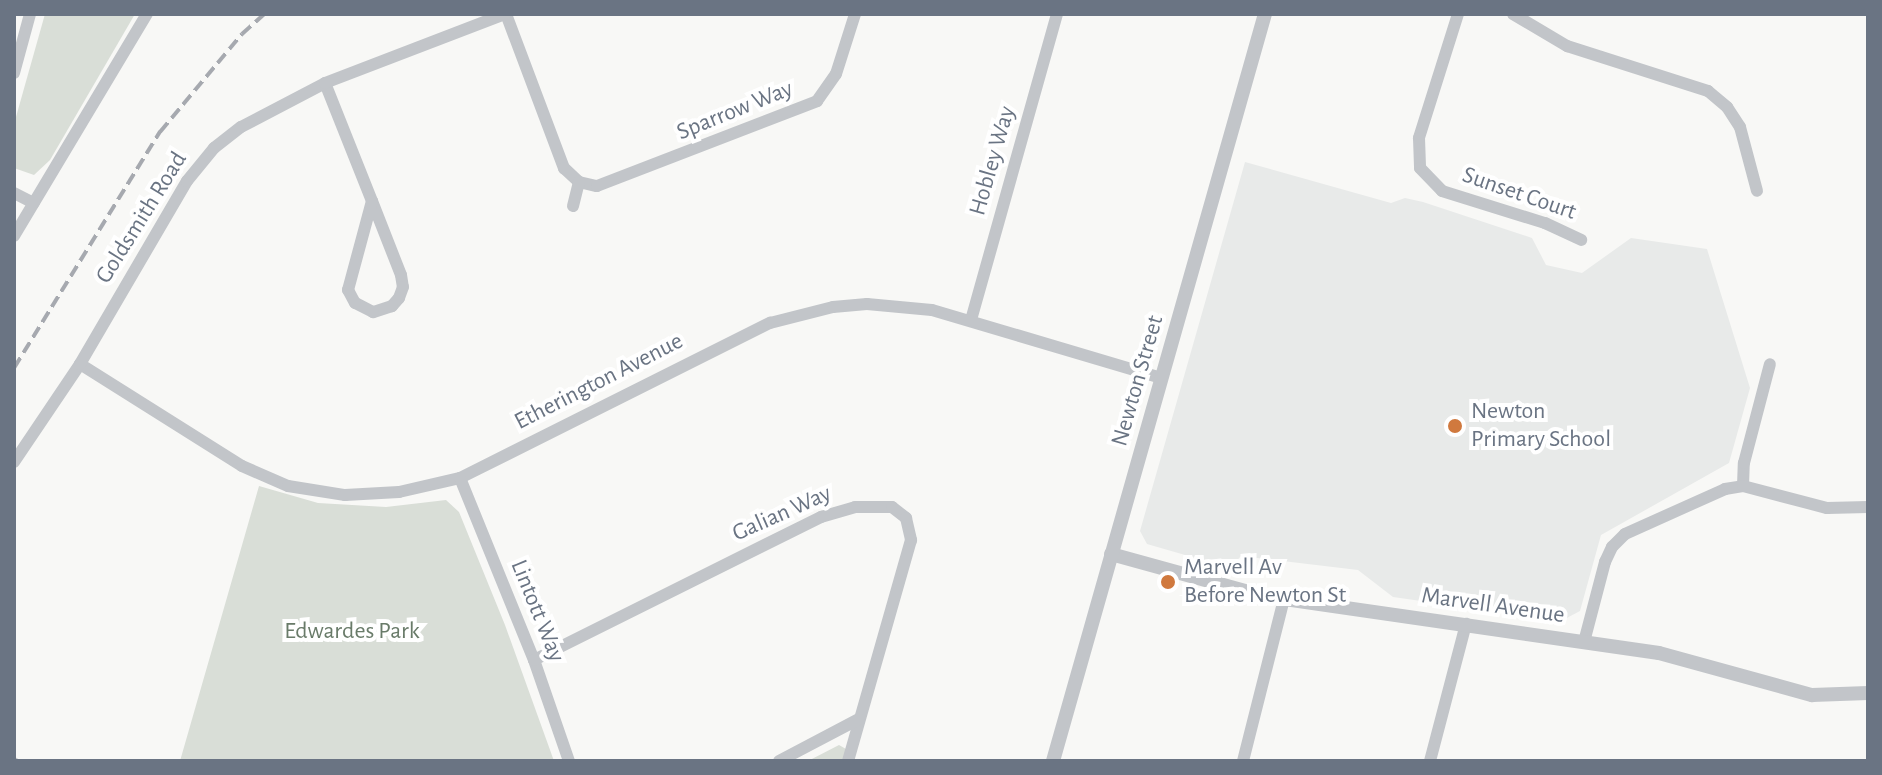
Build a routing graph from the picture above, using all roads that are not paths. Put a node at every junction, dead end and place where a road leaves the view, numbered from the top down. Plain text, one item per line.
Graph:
1 (30, 14) edge
2 (147, 14) edge
3 (506, 14) edge
4 (855, 14) edge
5 (1057, 14) edge
6 (1265, 14) edge
7 (1458, 14) edge
8 (1513, 14) edge
9 (14, 73) edge
10 (325, 83) junction
11 (579, 182) junction
12 (1757, 191) dead end
13 (14, 193) edge
14 (372, 201) junction
15 (34, 203) junction
16 (573, 206) dead end
17 (14, 236) edge
18 (1581, 240) dead end
19 (971, 320) junction
20 (80, 364) junction
21 (1770, 364) dead end
22 (1162, 378) junction
23 (14, 462) edge
24 (460, 478) junction
25 (1743, 486) junction
26 (1868, 507) edge
27 (1111, 554) junction
28 (1284, 599) junction
29 (1466, 624) junction
30 (1584, 642) junction
31 (534, 660) junction
32 (1868, 693) edge
33 (859, 719) junction
34 (569, 761) edge
35 (779, 761) edge
36 (848, 761) edge
37 (1053, 761) edge
38 (1243, 761) edge
39 (1430, 761) edge

1 - 9 street
2 - 15 street
3 - 10 street, Goldsmith Road
3 - 11 street
4 - 11 street, Sparrow Way
5 - 19 street, Hobley Way
6 - 22 street, Newton Street
7 - 18 street, Sunset Court
8 - 12 street
10 - 14 street
10 - 20 street, Goldsmith Road
11 - 16 street
13 - 15 street
14 - 14 street
15 - 17 street
19 - 22 street, Etherington Avenue
19 - 24 street, Etherington Avenue
20 - 23 street, Goldsmith Road
20 - 24 street, Etherington Avenue
21 - 25 street
22 - 27 street, Newton Street
24 - 31 street, Lintott Way
25 - 26 street
25 - 30 street
27 - 28 street, Marvell Avenue
27 - 37 street, Newton Street
28 - 29 street, Marvell Avenue
28 - 38 street
29 - 30 street, Marvell Avenue
29 - 39 street
30 - 32 street, Marvell Avenue
31 - 33 street, Galian Way
31 - 34 street, Lintott Way
33 - 35 street
33 - 36 street, Galian Way

